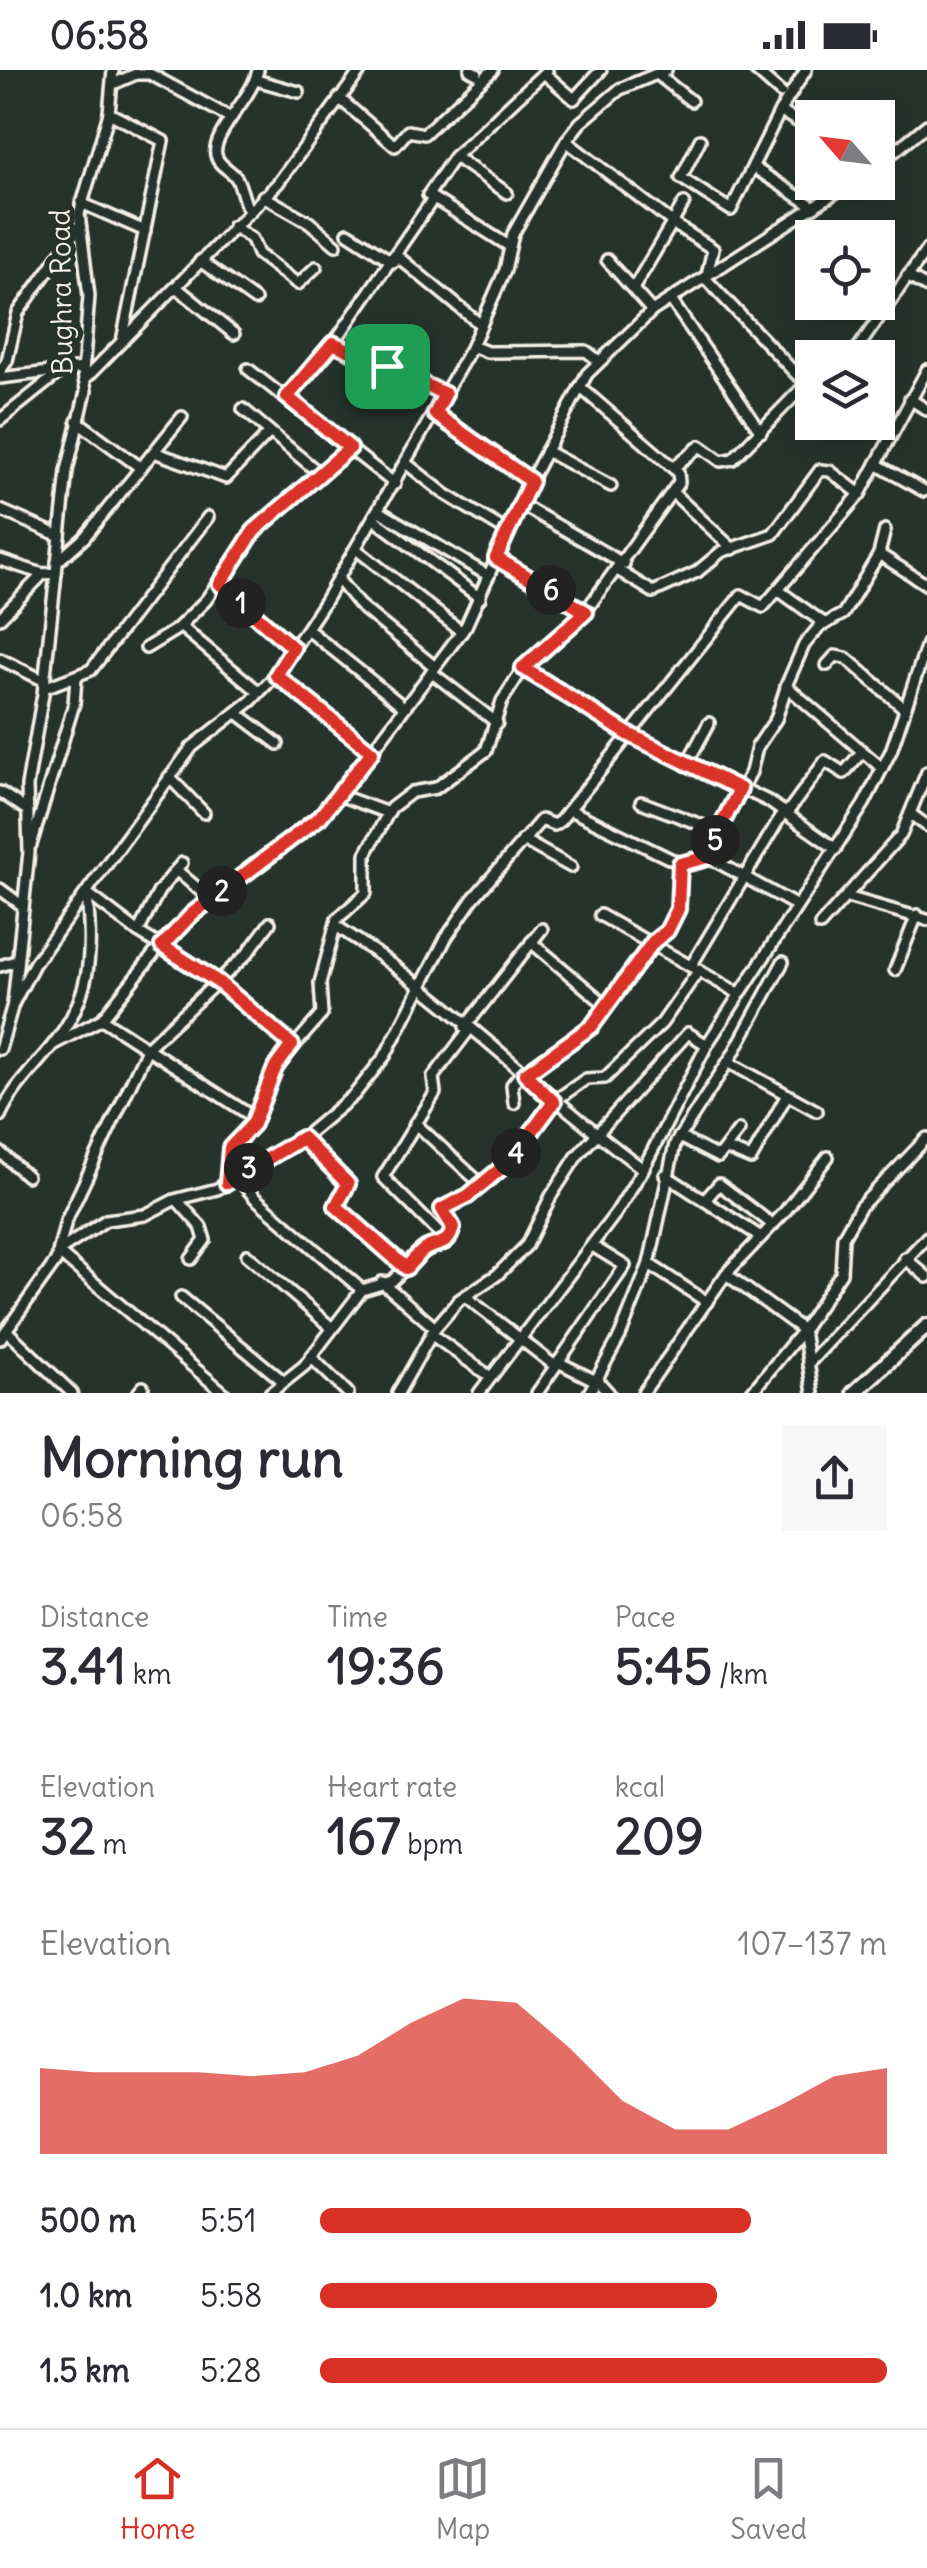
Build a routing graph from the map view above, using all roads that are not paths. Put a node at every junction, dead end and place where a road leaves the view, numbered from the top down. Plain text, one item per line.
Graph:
1 (113, 70) edge
2 (361, 70) edge
3 (493, 70) edge
4 (601, 70) edge
5 (755, 70) edge
6 (806, 70) edge
7 (545, 71) edge
8 (662, 72) edge
9 (165, 74) edge
10 (257, 75) edge
11 (114, 84) junction
12 (299, 92) dead end
13 (781, 93) dead end
14 (338, 98) junction
15 (691, 101) dead end
16 (780, 111) junction
17 (109, 112) junction
18 (231, 118) junction
19 (795, 120) edge
20 (927, 125) edge
21 (700, 140) dead end
22 (566, 141) junction
23 (895, 151) edge
24 (455, 157) junction
25 (754, 167) junction
26 (508, 192) dead end
27 (262, 196) junction
28 (432, 200) junction
29 (825, 200) edge
30 (684, 203) dead end
31 (81, 204) junction
32 (814, 207) junction
33 (248, 210) junction
34 (672, 222) junction
35 (233, 226) junction
36 (79, 227) junction
37 (145, 231) junction
38 (348, 232) dead end
39 (336, 245) dead end
40 (509, 246) junction
41 (927, 249) edge
42 (395, 259) junction
43 (607, 260) dead end
44 (200, 261) junction
45 (316, 267) dead end
46 (907, 276) junction
47 (706, 279) junction
48 (176, 287) junction
49 (927, 287) edge
50 (634, 289) junction
51 (255, 300) dead end
52 (671, 300) junction
53 (652, 311) junction
54 (481, 325) junction
55 (234, 334) dead end
56 (863, 340) edge
57 (333, 343) junction
58 (122, 344) junction
59 (472, 346) junction
60 (600, 361) junction
61 (795, 365) edge
62 (83, 368) junction
63 (64, 369) junction
64 (248, 369) dead end
65 (927, 370) edge
66 (0, 375) edge
67 (84, 380) junction
68 (580, 387) junction
69 (445, 394) junction
70 (795, 396) edge
71 (287, 397) junction
72 (910, 400) junction
73 (243, 409) dead end
74 (927, 410) edge
75 (435, 414) junction
76 (182, 417) dead end
77 (0, 420) edge
78 (77, 421) junction
79 (895, 424) edge
80 (270, 432) junction
81 (761, 432) junction
82 (887, 440) edge
83 (350, 448) junction
84 (546, 451) junction
85 (154, 452) junction
86 (407, 464) junction
87 (876, 464) junction
88 (141, 468) junction
89 (674, 468) junction
90 (319, 473) junction
91 (531, 481) junction
92 (395, 484) junction
93 (611, 486) dead end
94 (924, 491) dead end
95 (672, 492) junction
96 (860, 494) junction
97 (520, 504) junction
98 (0, 510) edge
99 (376, 515) junction
100 (208, 517) dead end
101 (885, 530) dead end
102 (508, 532) junction
103 (60, 536) junction
104 (356, 548) junction
105 (732, 550) junction
106 (879, 554) junction
107 (496, 558) junction
108 (0, 560) edge
109 (57, 567) junction
110 (622, 567) junction
111 (43, 574) junction
112 (489, 576) junction
113 (338, 580) junction
114 (220, 584) junction
115 (927, 585) edge
116 (778, 590) junction
117 (480, 598) junction
118 (586, 612) junction
119 (0, 618) edge
120 (825, 624) junction
121 (180, 626) junction
122 (306, 628) junction
123 (462, 632) junction
124 (927, 644) edge
125 (146, 648) dead end
126 (293, 648) junction
127 (0, 658) edge
128 (827, 665) dead end
129 (523, 668) junction
130 (433, 669) junction
131 (276, 675) junction
132 (76, 678) junction
133 (44, 684) junction
134 (786, 688) junction
135 (259, 692) junction
136 (404, 707) junction
137 (904, 708) junction
138 (237, 712) junction
139 (497, 723) junction
140 (708, 723) dead end
141 (628, 734) junction
142 (278, 744) dead end
143 (372, 752) junction
144 (861, 752) junction
145 (686, 765) junction
146 (882, 768) junction
147 (927, 772) edge
148 (169, 777) junction
149 (740, 789) junction
150 (0, 792) edge
151 (339, 795) junction
152 (641, 802) dead end
153 (27, 810) junction
154 (570, 810) junction
155 (388, 812) junction
156 (786, 812) junction
157 (204, 813) dead end
158 (912, 815) junction
159 (927, 826) edge
160 (720, 832) junction
161 (522, 840) junction
162 (836, 849) junction
163 (28, 852) junction
164 (704, 858) junction
165 (680, 864) junction
166 (571, 867) dead end
167 (744, 878) junction
168 (0, 889) edge
169 (87, 892) junction
170 (847, 897) junction
171 (211, 900) junction
172 (23, 906) junction
173 (797, 906) junction
174 (600, 914) dead end
175 (922, 917) edge
176 (270, 923) dead end
177 (820, 925) dead end
178 (336, 926) junction
179 (542, 929) dead end
180 (138, 932) junction
181 (532, 942) junction
182 (653, 942) junction
183 (162, 946) junction
184 (16, 961) junction
185 (783, 962) dead end
186 (0, 966) edge
187 (695, 968) junction
188 (895, 970) dead end
189 (218, 982) junction
190 (420, 990) junction
191 (738, 993) junction
192 (13, 1004) junction
193 (606, 1005) junction
194 (102, 1019) junction
195 (467, 1028) junction
196 (54, 1044) junction
197 (292, 1045) junction
198 (706, 1045) junction
199 (148, 1047) junction
200 (0, 1049) edge
201 (728, 1062) junction
202 (523, 1073) junction
203 (787, 1095) junction
204 (554, 1102) junction
205 (514, 1103) dead end
206 (817, 1110) dead end
207 (0, 1116) edge
208 (254, 1117) junction
209 (415, 1123) junction
210 (738, 1130) dead end
211 (595, 1134) junction
212 (679, 1137) junction
213 (302, 1138) junction
214 (927, 1138) edge
215 (727, 1149) junction
216 (0, 1152) edge
217 (828, 1158) dead end
218 (643, 1169) junction
219 (665, 1175) junction
220 (27, 1176) dead end
221 (231, 1179) junction
222 (482, 1185) junction
223 (176, 1200) junction
224 (705, 1200) junction
225 (773, 1225) junction
226 (761, 1237) junction
227 (927, 1237) edge
228 (447, 1241) junction
229 (594, 1246) junction
230 (59, 1252) junction
231 (247, 1255) dead end
232 (905, 1258) junction
233 (191, 1259) dead end
234 (649, 1264) junction
235 (406, 1268) junction
236 (726, 1274) junction
237 (927, 1277) edge
238 (382, 1282) junction
239 (362, 1290) junction
240 (181, 1296) dead end
241 (465, 1296) junction
242 (707, 1302) junction
243 (332, 1327) junction
244 (926, 1329) edge
245 (803, 1330) junction
246 (433, 1331) junction
247 (4, 1335) edge
248 (520, 1339) junction
249 (311, 1358) junction
250 (556, 1364) junction
251 (808, 1364) junction
252 (489, 1376) junction
253 (283, 1380) junction
254 (597, 1381) junction
255 (72, 1393) edge
256 (224, 1393) edge
257 (270, 1393) edge
258 (348, 1393) edge
259 (398, 1393) edge
260 (480, 1393) edge
261 (537, 1393) edge
262 (589, 1393) edge
263 (609, 1393) edge
264 (644, 1393) edge
265 (751, 1393) edge
266 (812, 1393) edge
267 (854, 1393) edge

1 - 11 street, Bughra Road
2 - 14 street
3 - 14 street
4 - 7 street
5 - 13 street
6 - 16 street
7 - 24 street
8 - 15 street
8 - 22 street
9 - 11 street
9 - 18 street
10 - 12 street
10 - 18 street
11 - 17 street, Bughra Road
14 - 27 street
16 - 19 street
16 - 25 street
17 - 31 street, Bughra Road
17 - 37 street
18 - 33 street
20 - 23 street
21 - 25 street
22 - 34 street
22 - 40 street
24 - 26 street
24 - 28 street
25 - 32 street
27 - 33 street
27 - 39 street
28 - 40 street
28 - 42 street
29 - 32 street
30 - 34 street
31 - 36 street, Bughra Road
31 - 37 street
32 - 47 street
33 - 35 street
34 - 47 street
34 - 50 street
35 - 44 street
35 - 45 street
36 - 62 street, Bughra Road
36 - 66 street
37 - 58 street
38 - 42 street
40 - 54 street
41 - 46 street
42 - 54 street
42 - 57 street
43 - 50 street
44 - 48 street
44 - 51 street
46 - 49 street
46 - 56 street
47 - 52 street
47 - 61 street
48 - 55 street
48 - 58 street
50 - 53 street
52 - 53 street
52 - 81 street
53 - 60 street
54 - 59 street
57 - 69 street
57 - 71 street
58 - 67 street
59 - 60 street
59 - 69 street
60 - 68 street
62 - 63 street
62 - 67 street, Bughra Road
63 - 66 street
63 - 77 street
64 - 71 street
65 - 72 street
67 - 78 street, Bughra Road
68 - 84 street
68 - 89 street
69 - 75 street
70 - 81 street
71 - 83 street
72 - 74 street
72 - 79 street
73 - 80 street
75 - 86 street
75 - 91 street
76 - 85 street
78 - 88 street
78 - 103 street, Bughra Road
80 - 85 street
80 - 90 street
81 - 89 street
82 - 87 street
83 - 90 street
83 - 92 street
84 - 91 street
84 - 93 street
85 - 88 street
86 - 92 street
86 - 102 street
87 - 94 street
87 - 96 street
88 - 109 street
89 - 95 street
90 - 114 street
91 - 97 street
92 - 99 street
95 - 105 street
95 - 110 street
96 - 105 street
96 - 116 street
97 - 102 street
97 - 110 street
98 - 103 street
99 - 104 street
99 - 112 street
99 - 117 street
100 - 132 street
101 - 106 street
102 - 107 street
103 - 109 street, Bughra Road
104 - 113 street
104 - 123 street
105 - 110 street
106 - 115 street
106 - 120 street
107 - 112 street
107 - 118 street
108 - 111 street
109 - 111 street
109 - 133 street, Bughra Road
110 - 118 street
111 - 119 street
112 - 117 street
113 - 122 street
113 - 130 street
114 - 121 street
114 - 126 street
116 - 120 street
116 - 141 street
117 - 123 street
118 - 129 street
120 - 134 street
121 - 125 street
121 - 135 street
122 - 126 street
122 - 136 street
123 - 130 street
124 - 137 street
126 - 131 street
127 - 133 street
128 - 137 street
129 - 139 street
129 - 141 street
130 - 136 street
130 - 139 street
131 - 135 street
131 - 143 street
132 - 133 street
132 - 163 street
133 - 153 street, Bughra Road
134 - 144 street
134 - 149 street
135 - 138 street
136 - 143 street
137 - 146 street
138 - 142 street
138 - 148 street
139 - 155 street
140 - 145 street
141 - 145 street
141 - 154 street
143 - 151 street
144 - 146 street
144 - 156 street
145 - 149 street
146 - 162 street
147 - 158 street
148 - 157 street
148 - 169 street
149 - 156 street
149 - 160 street
150 - 153 street
151 - 155 street
151 - 171 street
152 - 160 street
153 - 163 street, Bughra Road
154 - 161 street
154 - 165 street
155 - 178 street
156 - 162 street
156 - 167 street
158 - 159 street
158 - 170 street
160 - 164 street
161 - 166 street
161 - 190 street
162 - 173 street
163 - 172 street, Bughra Road
164 - 165 street
164 - 167 street
165 - 182 street
167 - 173 street
167 - 187 street
168 - 172 street
169 - 180 street
169 - 192 street
169 - 196 street
170 - 175 street
170 - 177 street
171 - 180 street
171 - 183 street
172 - 184 street, Bughra Road
173 - 191 street
174 - 182 street
175 - 188 street
176 - 189 street
178 - 190 street
178 - 197 street
179 - 181 street
180 - 183 street
181 - 193 street
181 - 195 street
182 - 187 street
182 - 193 street
183 - 189 street
183 - 194 street
184 - 186 street
184 - 192 street, Bughra Road
185 - 201 street
187 - 191 street
187 - 204 street
189 - 197 street
189 - 199 street
190 - 195 street
190 - 213 street
191 - 198 street
192 - 200 street, Bughra Road
193 - 202 street
194 - 196 street
194 - 199 street
195 - 202 street
195 - 209 street
196 - 207 street
197 - 208 street
198 - 211 street
198 - 218 street
199 - 208 street
199 - 230 street
201 - 203 street
201 - 212 street
202 - 204 street
202 - 205 street
203 - 206 street
203 - 215 street
204 - 211 street
204 - 222 street
208 - 221 street
209 - 222 street
209 - 228 street
210 - 215 street
211 - 218 street
211 - 241 street
212 - 215 street
212 - 219 street
213 - 221 street
213 - 235 street
214 - 245 street
216 - 220 street
217 - 225 street
218 - 229 street
219 - 224 street
219 - 234 street
221 - 223 street
221 - 239 street
222 - 228 street
223 - 230 street
223 - 233 street
224 - 225 street
224 - 226 street
225 - 226 street
226 - 236 street
227 - 232 street
228 - 235 street
229 - 248 street
229 - 250 street
230 - 247 street
230 - 256 street
231 - 243 street
232 - 237 street
232 - 251 street
234 - 242 street
234 - 254 street
235 - 238 street
236 - 242 street
236 - 245 street
238 - 239 street
238 - 246 street
239 - 243 street
240 - 253 street
241 - 246 street
241 - 248 street
242 - 264 street
243 - 249 street
244 - 267 highway
245 - 251 street
245 - 265 street
246 - 252 street
246 - 259 street
247 - 255 street
248 - 250 street
248 - 252 street
249 - 253 street
249 - 258 street
250 - 254 street
250 - 261 street
251 - 266 street
252 - 260 street
253 - 257 street
254 - 262 street
254 - 263 street

